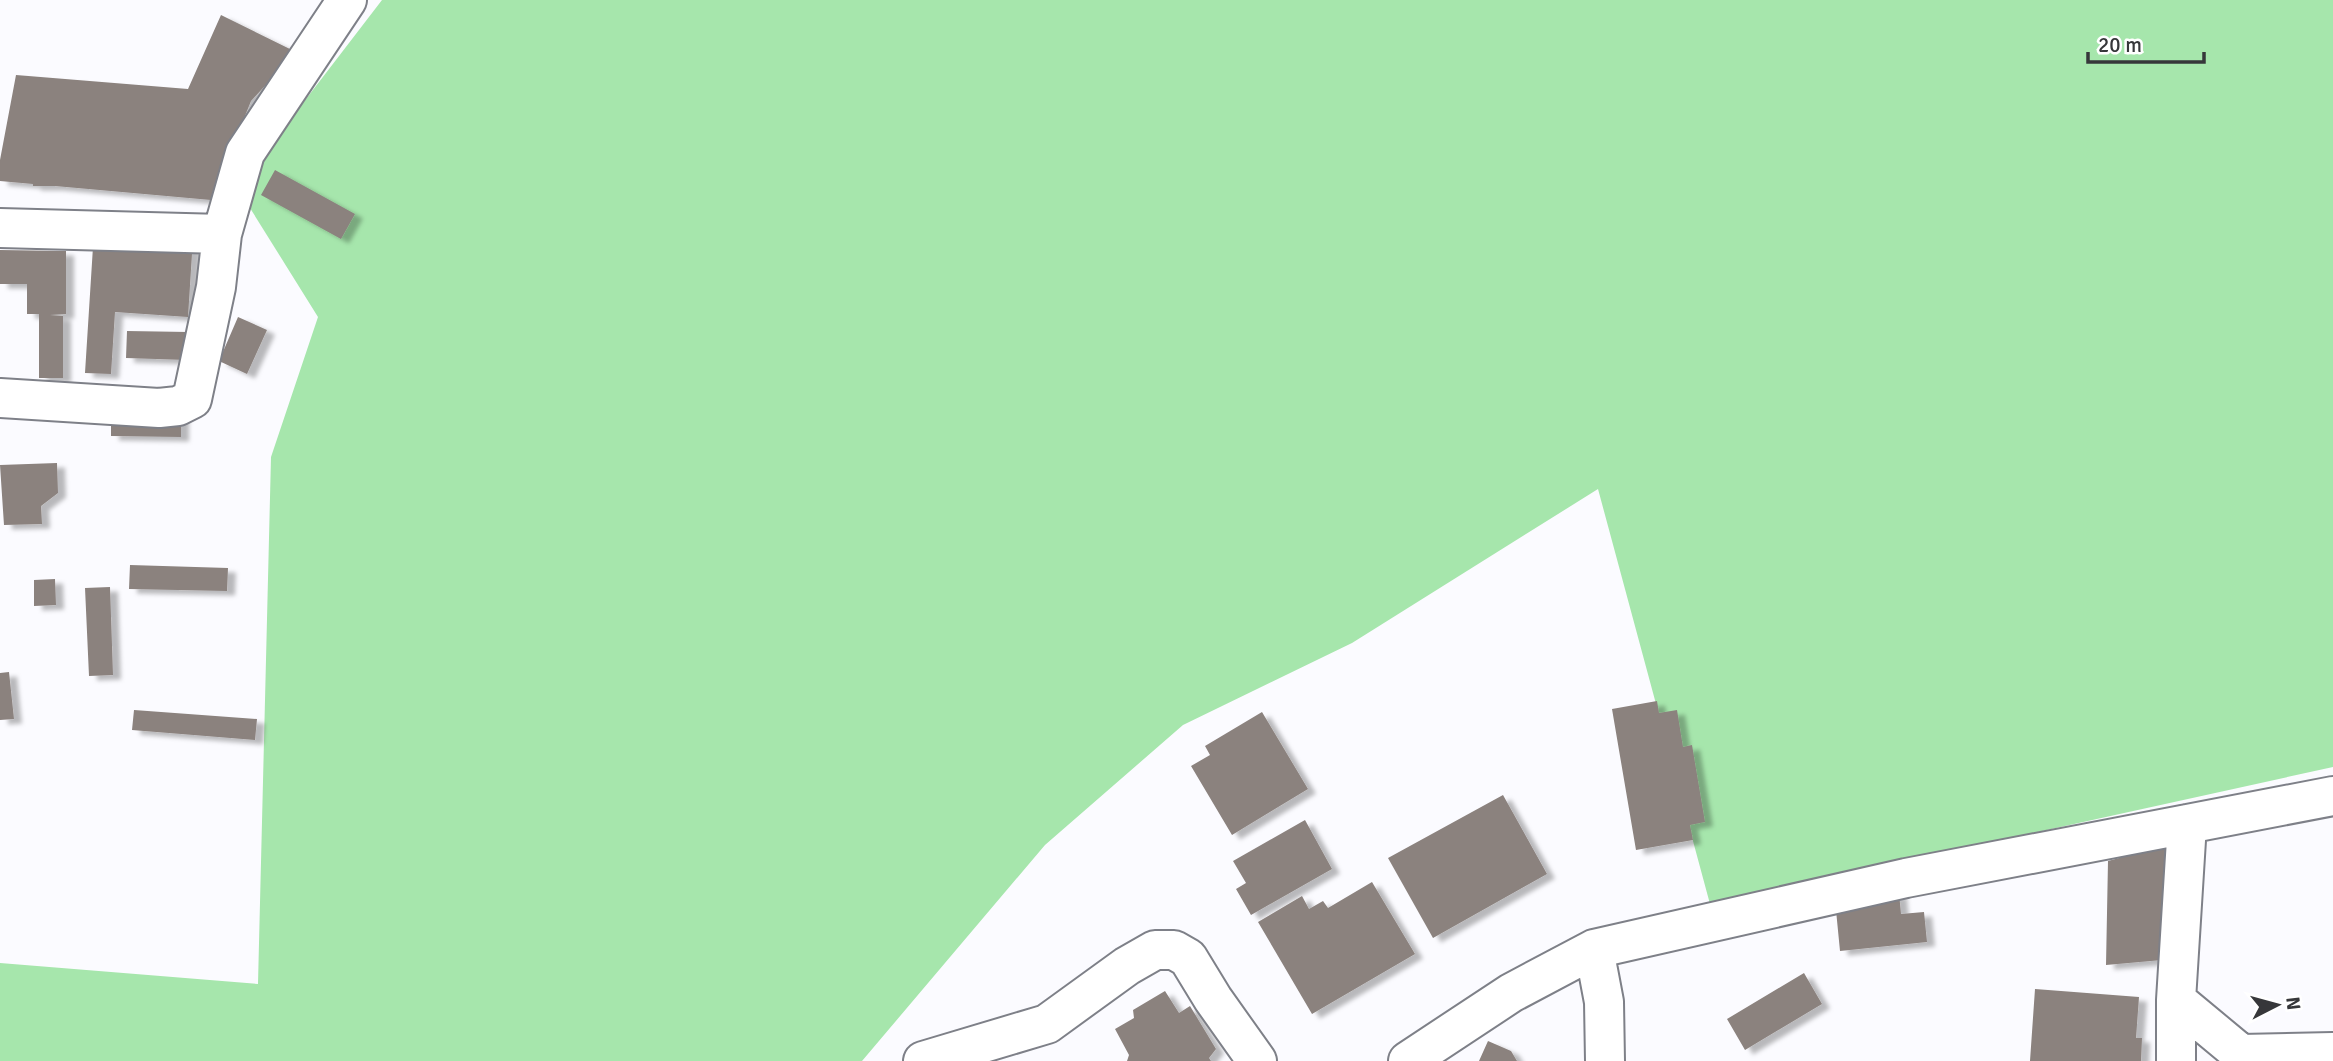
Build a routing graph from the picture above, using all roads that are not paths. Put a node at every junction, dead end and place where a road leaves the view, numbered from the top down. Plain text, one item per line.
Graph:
1 (346, 0) edge
2 (0, 228) edge
3 (222, 234) junction
4 (0, 398) edge
5 (2333, 796) edge
6 (2187, 824) junction
7 (1594, 949) junction
8 (2176, 1000) junction
9 (2333, 1052) edge
10 (922, 1061) edge
11 (1257, 1061) edge
12 (1408, 1061) edge
13 (1605, 1061) edge
14 (2176, 1061) edge

1 - 3 street
2 - 3 street
3 - 4 street
5 - 6 street
6 - 7 street
6 - 8 street
7 - 12 street
7 - 13 street
8 - 9 street
8 - 14 street
10 - 11 street

